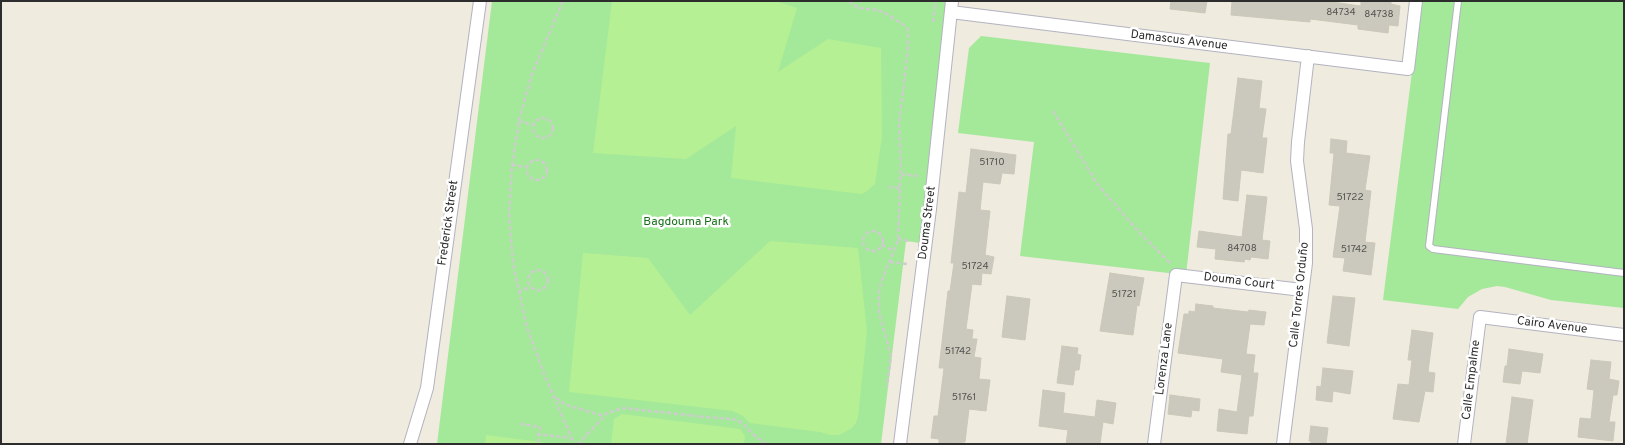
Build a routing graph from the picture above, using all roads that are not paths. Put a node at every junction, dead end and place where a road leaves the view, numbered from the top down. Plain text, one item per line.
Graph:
1 (480, 1) edge
2 (1416, 1) edge
3 (1458, 1) edge
4 (952, 7) edge
5 (1308, 56) junction
6 (1624, 272) edge
7 (1176, 275) joint
8 (1302, 290) junction
9 (1480, 317) joint
10 (1624, 335) edge
11 (410, 444) edge
12 (900, 444) edge
13 (1154, 444) edge
14 (1283, 444) edge
15 (1464, 444) edge

1 - 11 street, Frederick Street
2 - 5 street, Damascus Avenue
3 - 6 lane
4 - 5 street, Damascus Avenue
4 - 12 street, Douma Street
5 - 8 street, Calle Torres Orduño
7 - 8 street, Douma Court
7 - 13 street, Lorenza Lane
8 - 14 street, Calle Torres Orduño
9 - 10 street, Cairo Avenue
9 - 15 street, Calle Empalme

